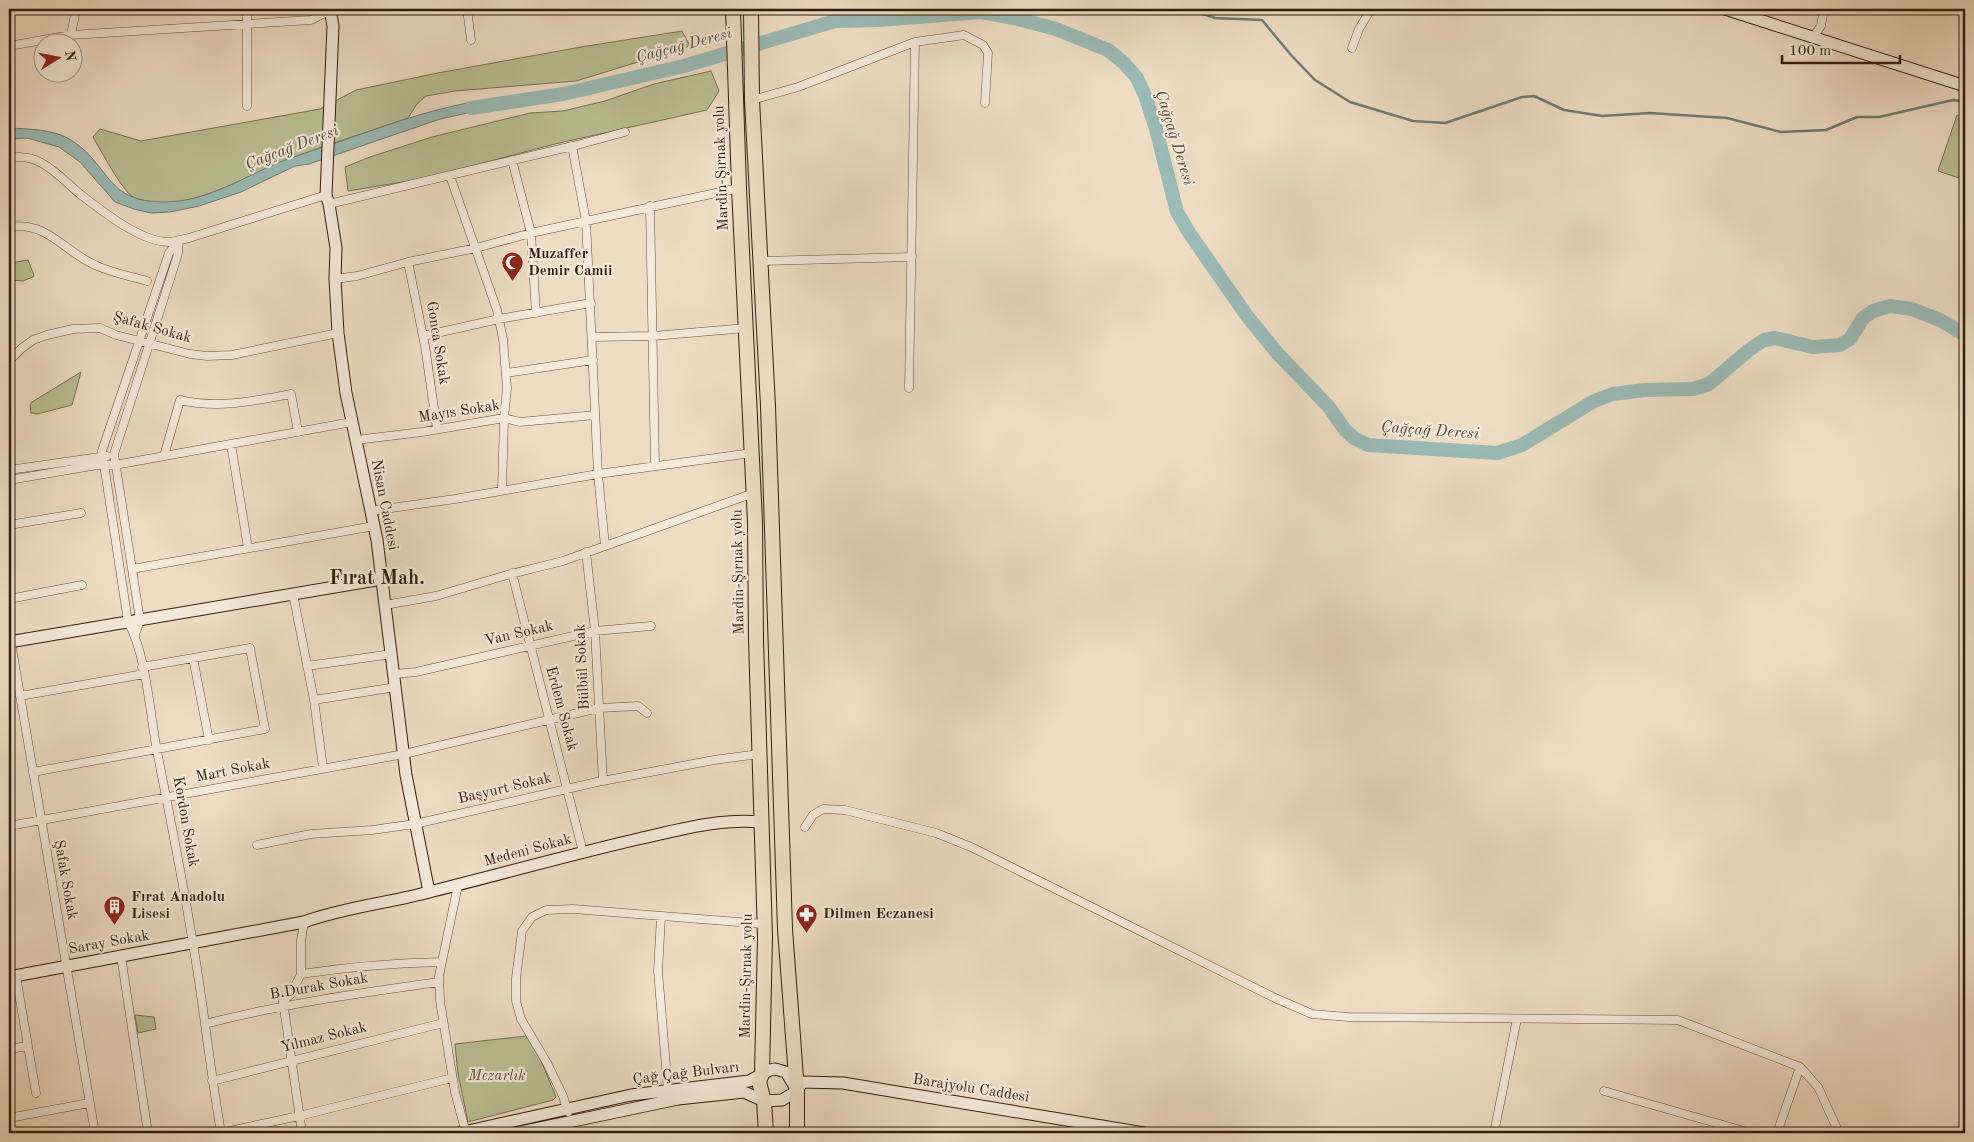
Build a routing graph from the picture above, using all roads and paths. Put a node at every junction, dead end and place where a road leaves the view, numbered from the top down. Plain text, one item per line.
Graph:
1 (76, 9) edge
2 (247, 9) edge
3 (332, 9) edge
4 (467, 9) edge
5 (1371, 9) edge
6 (1725, 9) edge
7 (1824, 9) edge
8 (733, 12) edge
9 (751, 12) edge
10 (247, 24) junction
11 (71, 32) edge
12 (82, 34) edge
13 (1813, 37) junction
14 (471, 40) dead end
15 (32, 42) edge
16 (915, 42) junction
17 (9, 46) edge
18 (1352, 48) dead end
19 (1965, 86) edge
20 (752, 100) junction
21 (984, 103) dead end
22 (247, 106) dead end
23 (625, 132) dead end
24 (572, 146) junction
25 (9, 158) edge
26 (512, 160) junction
27 (450, 176) junction
28 (739, 188) junction
29 (327, 199) junction
30 (650, 206) junction
31 (586, 221) junction
32 (9, 227) edge
33 (531, 233) junction
34 (178, 240) junction
35 (476, 248) junction
36 (912, 257) junction
37 (761, 261) junction
38 (408, 262) junction
39 (335, 279) junction
40 (147, 281) dead end
41 (591, 303) junction
42 (536, 313) junction
43 (499, 319) junction
44 (746, 328) junction
45 (338, 334) junction
46 (423, 336) junction
47 (653, 336) junction
48 (592, 337) junction
49 (140, 341) junction
50 (149, 343) junction
51 (593, 360) junction
52 (9, 361) edge
53 (506, 373) junction
54 (909, 388) dead end
55 (596, 415) junction
56 (504, 418) junction
57 (352, 422) junction
58 (437, 429) junction
59 (298, 432) junction
60 (356, 440) junction
61 (231, 444) junction
62 (752, 453) junction
63 (114, 455) junction
64 (164, 456) junction
65 (103, 460) junction
66 (115, 465) junction
67 (655, 466) junction
68 (9, 470) edge
69 (598, 474) junction
70 (9, 480) edge
71 (502, 490) junction
72 (754, 493) junction
73 (370, 511) junction
74 (81, 513) dead end
75 (9, 525) edge
76 (374, 526) junction
77 (605, 546) junction
78 (248, 548) junction
79 (586, 552) junction
80 (132, 570) junction
81 (512, 573) junction
82 (382, 579) junction
83 (82, 585) dead end
84 (293, 594) junction
85 (9, 598) edge
86 (385, 605) junction
87 (140, 620) junction
88 (128, 622) junction
89 (650, 626) dead end
90 (595, 631) junction
91 (135, 635) junction
92 (9, 639) edge
93 (530, 646) junction
94 (392, 654) junction
95 (193, 658) junction
96 (308, 666) junction
97 (143, 671) junction
98 (394, 674) junction
99 (396, 687) junction
100 (20, 696) junction
101 (314, 700) junction
102 (599, 708) junction
103 (647, 713) dead end
104 (549, 719) junction
105 (209, 740) junction
106 (157, 749) junction
107 (404, 754) junction
108 (759, 754) junction
109 (323, 768) junction
110 (33, 772) junction
111 (603, 781) junction
112 (567, 789) junction
113 (167, 798) junction
114 (41, 820) junction
115 (761, 822) junction
116 (415, 824) junction
117 (9, 826) edge
118 (805, 827) dead end
119 (256, 845) dead end
120 (583, 852) junction
121 (458, 885) junction
122 (429, 892) junction
123 (661, 917) junction
124 (304, 922) junction
125 (764, 924) junction
126 (192, 943) junction
127 (121, 956) junction
128 (441, 962) junction
129 (66, 966) junction
130 (301, 974) junction
131 (12, 976) edge
132 (439, 982) junction
133 (284, 1006) junction
134 (1517, 1019) junction
135 (443, 1023) junction
136 (205, 1024) junction
137 (28, 1046) junction
138 (9, 1049) edge
139 (291, 1060) junction
140 (1800, 1067) junction
141 (762, 1074) junction
142 (452, 1078) junction
143 (212, 1081) junction
144 (668, 1090) junction
145 (797, 1090) junction
146 (1604, 1091) dead end
147 (36, 1093) dead end
148 (764, 1101) junction
149 (89, 1104) junction
150 (566, 1108) junction
151 (299, 1116) junction
152 (9, 1118) edge
153 (572, 1121) junction
154 (95, 1133) edge
155 (148, 1133) edge
156 (220, 1133) edge
157 (302, 1133) edge
158 (464, 1133) edge
159 (516, 1133) edge
160 (766, 1133) edge
161 (797, 1133) edge
162 (1144, 1133) edge
163 (1494, 1133) edge
164 (1752, 1133) edge
165 (1777, 1133) edge
166 (1839, 1133) edge

1 - 11 street
2 - 10 street
3 - 10 street
3 - 29 street, Nisan Caddesi
4 - 14 street
5 - 18 street
6 - 13 street
7 - 13 street
8 - 28 highway, Mardin-Şırnak yolu
9 - 20 highway
10 - 12 street
10 - 22 street
13 - 19 street
15 - 17 street
16 - 20 street
16 - 21 street
16 - 36 street
20 - 37 highway
23 - 24 street
24 - 26 street
24 - 31 street
25 - 34 street
26 - 27 street
26 - 33 street
27 - 29 street
27 - 35 street
28 - 30 street
28 - 44 highway, Mardin-Şırnak yolu
29 - 34 street
29 - 39 street, Nisan Caddesi
30 - 31 street
30 - 47 street
31 - 33 street
31 - 41 street
32 - 40 street
33 - 35 street
33 - 42 street
34 - 49 street
34 - 50 street
35 - 38 street
35 - 43 street
36 - 37 street
36 - 54 street
37 - 145 highway
38 - 39 street
38 - 46 street, Gonca Sokak
39 - 45 street, Nisan Caddesi
41 - 42 street
41 - 48 street
42 - 43 street
43 - 46 street
43 - 53 street
44 - 47 street
44 - 62 highway, Mardin-Şırnak yolu
45 - 50 street, Şafak Sokak
45 - 57 street, Nisan Caddesi
46 - 58 street, Gonca Sokak
47 - 48 street
47 - 67 street
48 - 51 street
49 - 50 street, Şafak Sokak
49 - 52 street, Şafak Sokak
49 - 65 street
50 - 63 street
51 - 53 street
51 - 55 street
53 - 56 street
55 - 56 street, Mayıs Sokak
55 - 69 street
56 - 58 street, Mayıs Sokak
56 - 71 street
57 - 59 street
57 - 60 street, Nisan Caddesi
58 - 60 street, Mayıs Sokak
59 - 61 street
59 - 64 street
60 - 73 street, Nisan Caddesi
61 - 64 street
61 - 78 street
62 - 67 street
62 - 72 highway, Mardin-Şırnak yolu
63 - 65 street
63 - 66 street
64 - 66 street
65 - 66 street
65 - 68 street
65 - 70 street
65 - 88 street
66 - 80 street
67 - 69 street
69 - 71 street
69 - 77 street
71 - 73 street
72 - 77 street
72 - 108 highway, Mardin-Şırnak yolu
73 - 76 street, Nisan Caddesi
74 - 75 street
76 - 78 street
76 - 82 street, Nisan Caddesi
77 - 79 street
78 - 80 street
79 - 81 street
79 - 90 street, Bülbül Sokak
80 - 87 street
81 - 86 street
81 - 93 street, Erdem Sokak
82 - 84 street
82 - 86 street, Nisan Caddesi
83 - 85 street
84 - 87 street
84 - 96 street
86 - 94 street, Nisan Caddesi
87 - 88 street
87 - 91 street
88 - 91 street
88 - 92 street
89 - 90 street, Van Sokak
90 - 93 street, Van Sokak
90 - 102 street, Bülbül Sokak
91 - 97 street, Kordon Sokak
92 - 100 street, Şafak Sokak
93 - 98 street, Van Sokak
93 - 104 street, Erdem Sokak
94 - 96 street
94 - 98 street, Nisan Caddesi
95 - 97 street
95 - 105 street
95 - 105 street
96 - 101 street
97 - 100 street
97 - 106 street, Kordon Sokak
98 - 99 street, Nisan Caddesi
99 - 101 street
99 - 107 street, Nisan Caddesi
100 - 110 street, Şafak Sokak
101 - 109 street
102 - 103 street, Mart Sokak
102 - 104 street, Mart Sokak
102 - 111 street, Bülbül Sokak
104 - 107 street, Mart Sokak
104 - 112 street, Erdem Sokak
105 - 106 street
106 - 110 street
106 - 113 street, Kordon Sokak
107 - 109 street, Mart Sokak
107 - 116 street, Nisan Caddesi
108 - 111 street, Başyurt Sokak
108 - 115 highway, Mardin-Şırnak yolu
109 - 113 street, Mart Sokak
110 - 114 street, Şafak Sokak
111 - 112 street, Başyurt Sokak
112 - 116 street, Başyurt Sokak
112 - 120 street, Erdem Sokak
113 - 114 street, Mart Sokak
113 - 126 street, Kordon Sokak
114 - 117 street, Mart Sokak
114 - 129 street, Şafak Sokak
115 - 120 street, Medeni Sokak
115 - 125 highway, Mardin-Şırnak yolu
116 - 119 street, Başyurt Sokak
116 - 122 street, Nisan Caddesi
118 - 134 street
120 - 121 street, Medeni Sokak
121 - 122 street, Medeni Sokak
121 - 128 street
122 - 124 street, Medeni Sokak
123 - 125 street
123 - 144 street
123 - 150 street
124 - 126 street, Saray Sokak
124 - 130 street
125 - 141 highway, Mardin-Şırnak yolu
126 - 127 street, Saray Sokak
126 - 136 street, Kordon Sokak
127 - 129 street, Saray Sokak
127 - 155 street
128 - 130 street
128 - 132 street
129 - 131 street, Saray Sokak
129 - 149 street, Şafak Sokak
130 - 133 street
131 - 137 street
132 - 133 street, B.Durak Sokak
132 - 135 street
133 - 136 street, B.Durak Sokak
133 - 139 street
134 - 140 street
134 - 163 street
135 - 139 street, Yılmaz Sokak
135 - 142 street
136 - 143 street, Kordon Sokak
137 - 138 street
137 - 147 street
139 - 143 street, Yılmaz Sokak
139 - 151 street
140 - 165 street
140 - 166 street
141 - 144 street, Çağ Çağ Bulvarı
141 - 145 street, Çağ Çağ Bulvarı
141 - 148 highway, Mardin-Şırnak yolu
142 - 151 street
142 - 158 street
143 - 156 street, Kordon Sokak
144 - 150 street, Çağ Çağ Bulvarı
145 - 148 street
145 - 161 highway
145 - 162 street, Barajyolu Caddesi
146 - 164 street
148 - 153 street, Çağ Çağ Bulvarı
148 - 160 highway, Mardin-Şırnak yolu
149 - 152 street
149 - 154 street, Şafak Sokak
150 - 153 street
150 - 158 street, Çağ Çağ Bulvarı
151 - 156 street
151 - 157 street
153 - 159 street, Çağ Çağ Bulvarı

